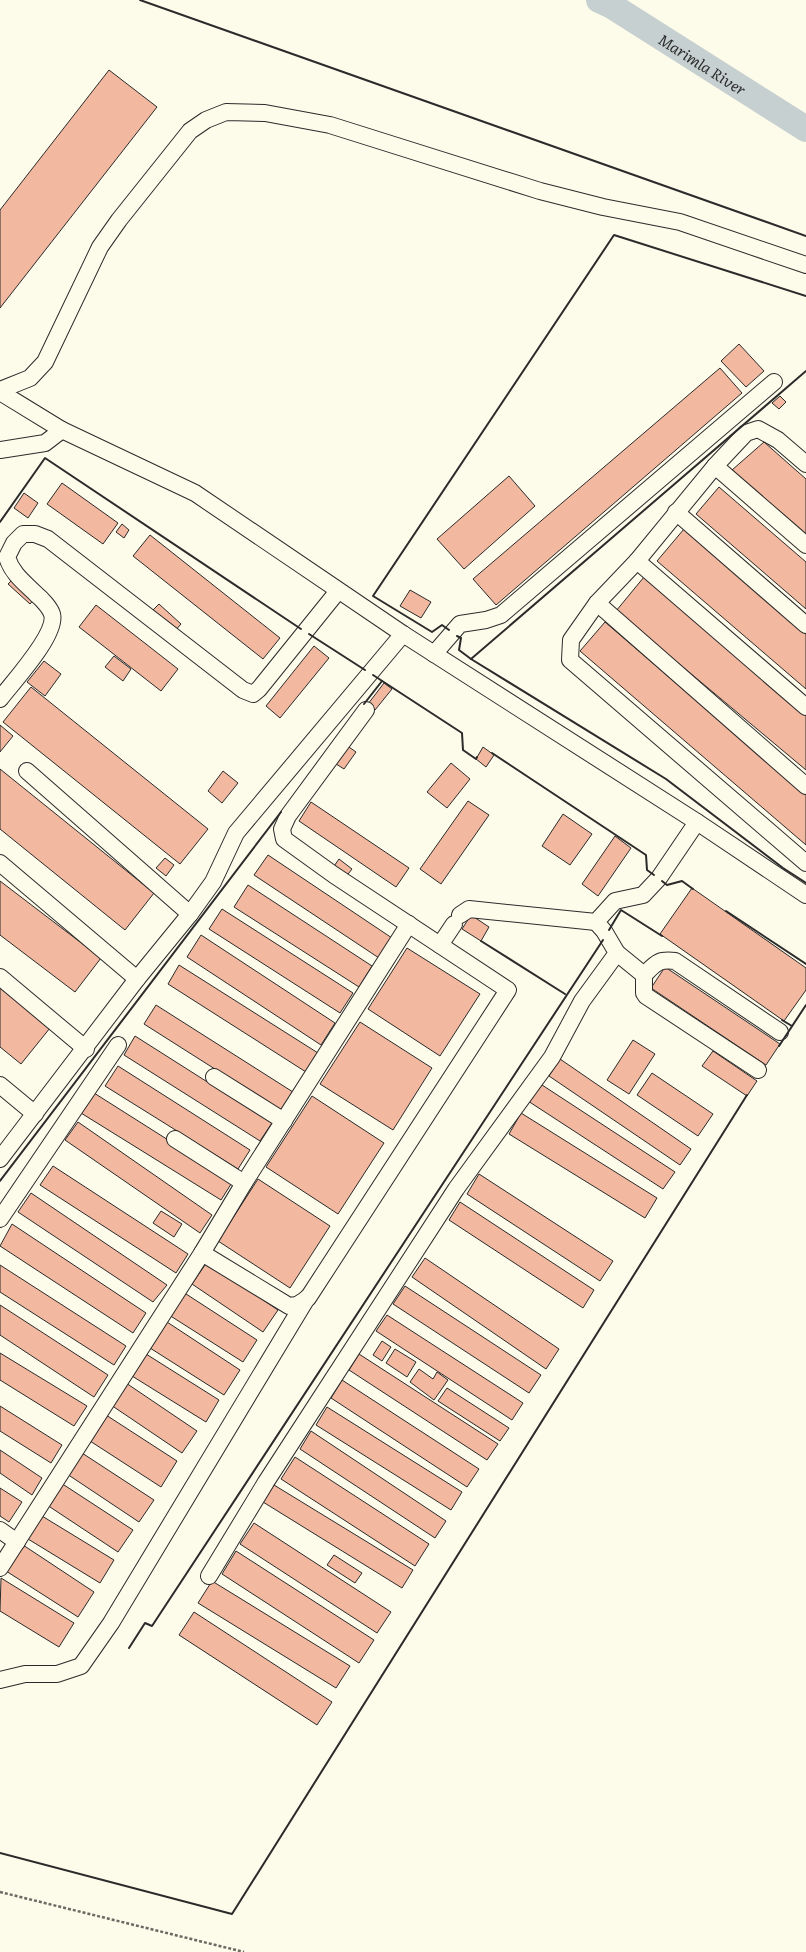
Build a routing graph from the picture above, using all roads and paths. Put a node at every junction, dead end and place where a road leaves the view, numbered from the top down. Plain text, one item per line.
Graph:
1 (806, 265) edge
2 (774, 382) dead end
3 (0, 391) edge
4 (62, 430) junction
5 (0, 450) edge
6 (806, 464) edge
7 (715, 466) junction
8 (676, 512) junction
9 (806, 545) edge
10 (637, 561) junction
11 (338, 591) junction
12 (597, 603) junction
13 (806, 625) edge
14 (403, 634) junction
15 (434, 654) junction
16 (0, 699) edge
17 (806, 706) edge
18 (366, 710) dead end
19 (27, 772) dead end
20 (806, 786) edge
21 (697, 822) junction
22 (0, 863) edge
23 (806, 863) edge
24 (806, 895) edge
25 (190, 914) junction
26 (596, 922) junction
27 (409, 924) junction
28 (440, 945) junction
29 (617, 953) junction
30 (644, 975) junction
31 (0, 977) edge
32 (137, 979) junction
33 (780, 1032) dead end
34 (118, 1045) dead end
35 (86, 1049) junction
36 (758, 1070) dead end
37 (214, 1077) dead end
38 (0, 1085) edge
39 (35, 1114) junction
40 (284, 1121) junction
41 (175, 1139) dead end
42 (0, 1159) edge
43 (244, 1183) junction
44 (0, 1219) edge
45 (202, 1253) junction
46 (308, 1298) junction
47 (0, 1530) edge
48 (17, 1542) junction
49 (0, 1568) edge
50 (209, 1576) dead end
51 (0, 1680) edge
52 (0, 1892) edge
53 (244, 1952) edge

1 - 3 street
2 - 15 street
3 - 4 street
4 - 5 street
4 - 11 street
6 - 7 street
7 - 8 street
7 - 9 street
8 - 10 street
8 - 13 street
10 - 12 street
10 - 17 street
11 - 14 street
11 - 16 street
12 - 20 street
12 - 23 street
14 - 15 street
14 - 25 street
15 - 21 street
18 - 27 street
19 - 25 street
21 - 24 street
21 - 26 street
22 - 32 street
25 - 32 street
26 - 28 street
26 - 29 street
27 - 28 street
27 - 40 street
28 - 46 street
29 - 30 street
29 - 50 street
30 - 33 street
30 - 36 street
31 - 35 street
32 - 35 street
34 - 44 street
35 - 39 street
37 - 40 street
38 - 39 street
39 - 42 street
40 - 43 street
41 - 43 street
43 - 45 street
45 - 46 street
45 - 48 street
46 - 51 street
47 - 48 street
48 - 49 street
52 - 53 path

